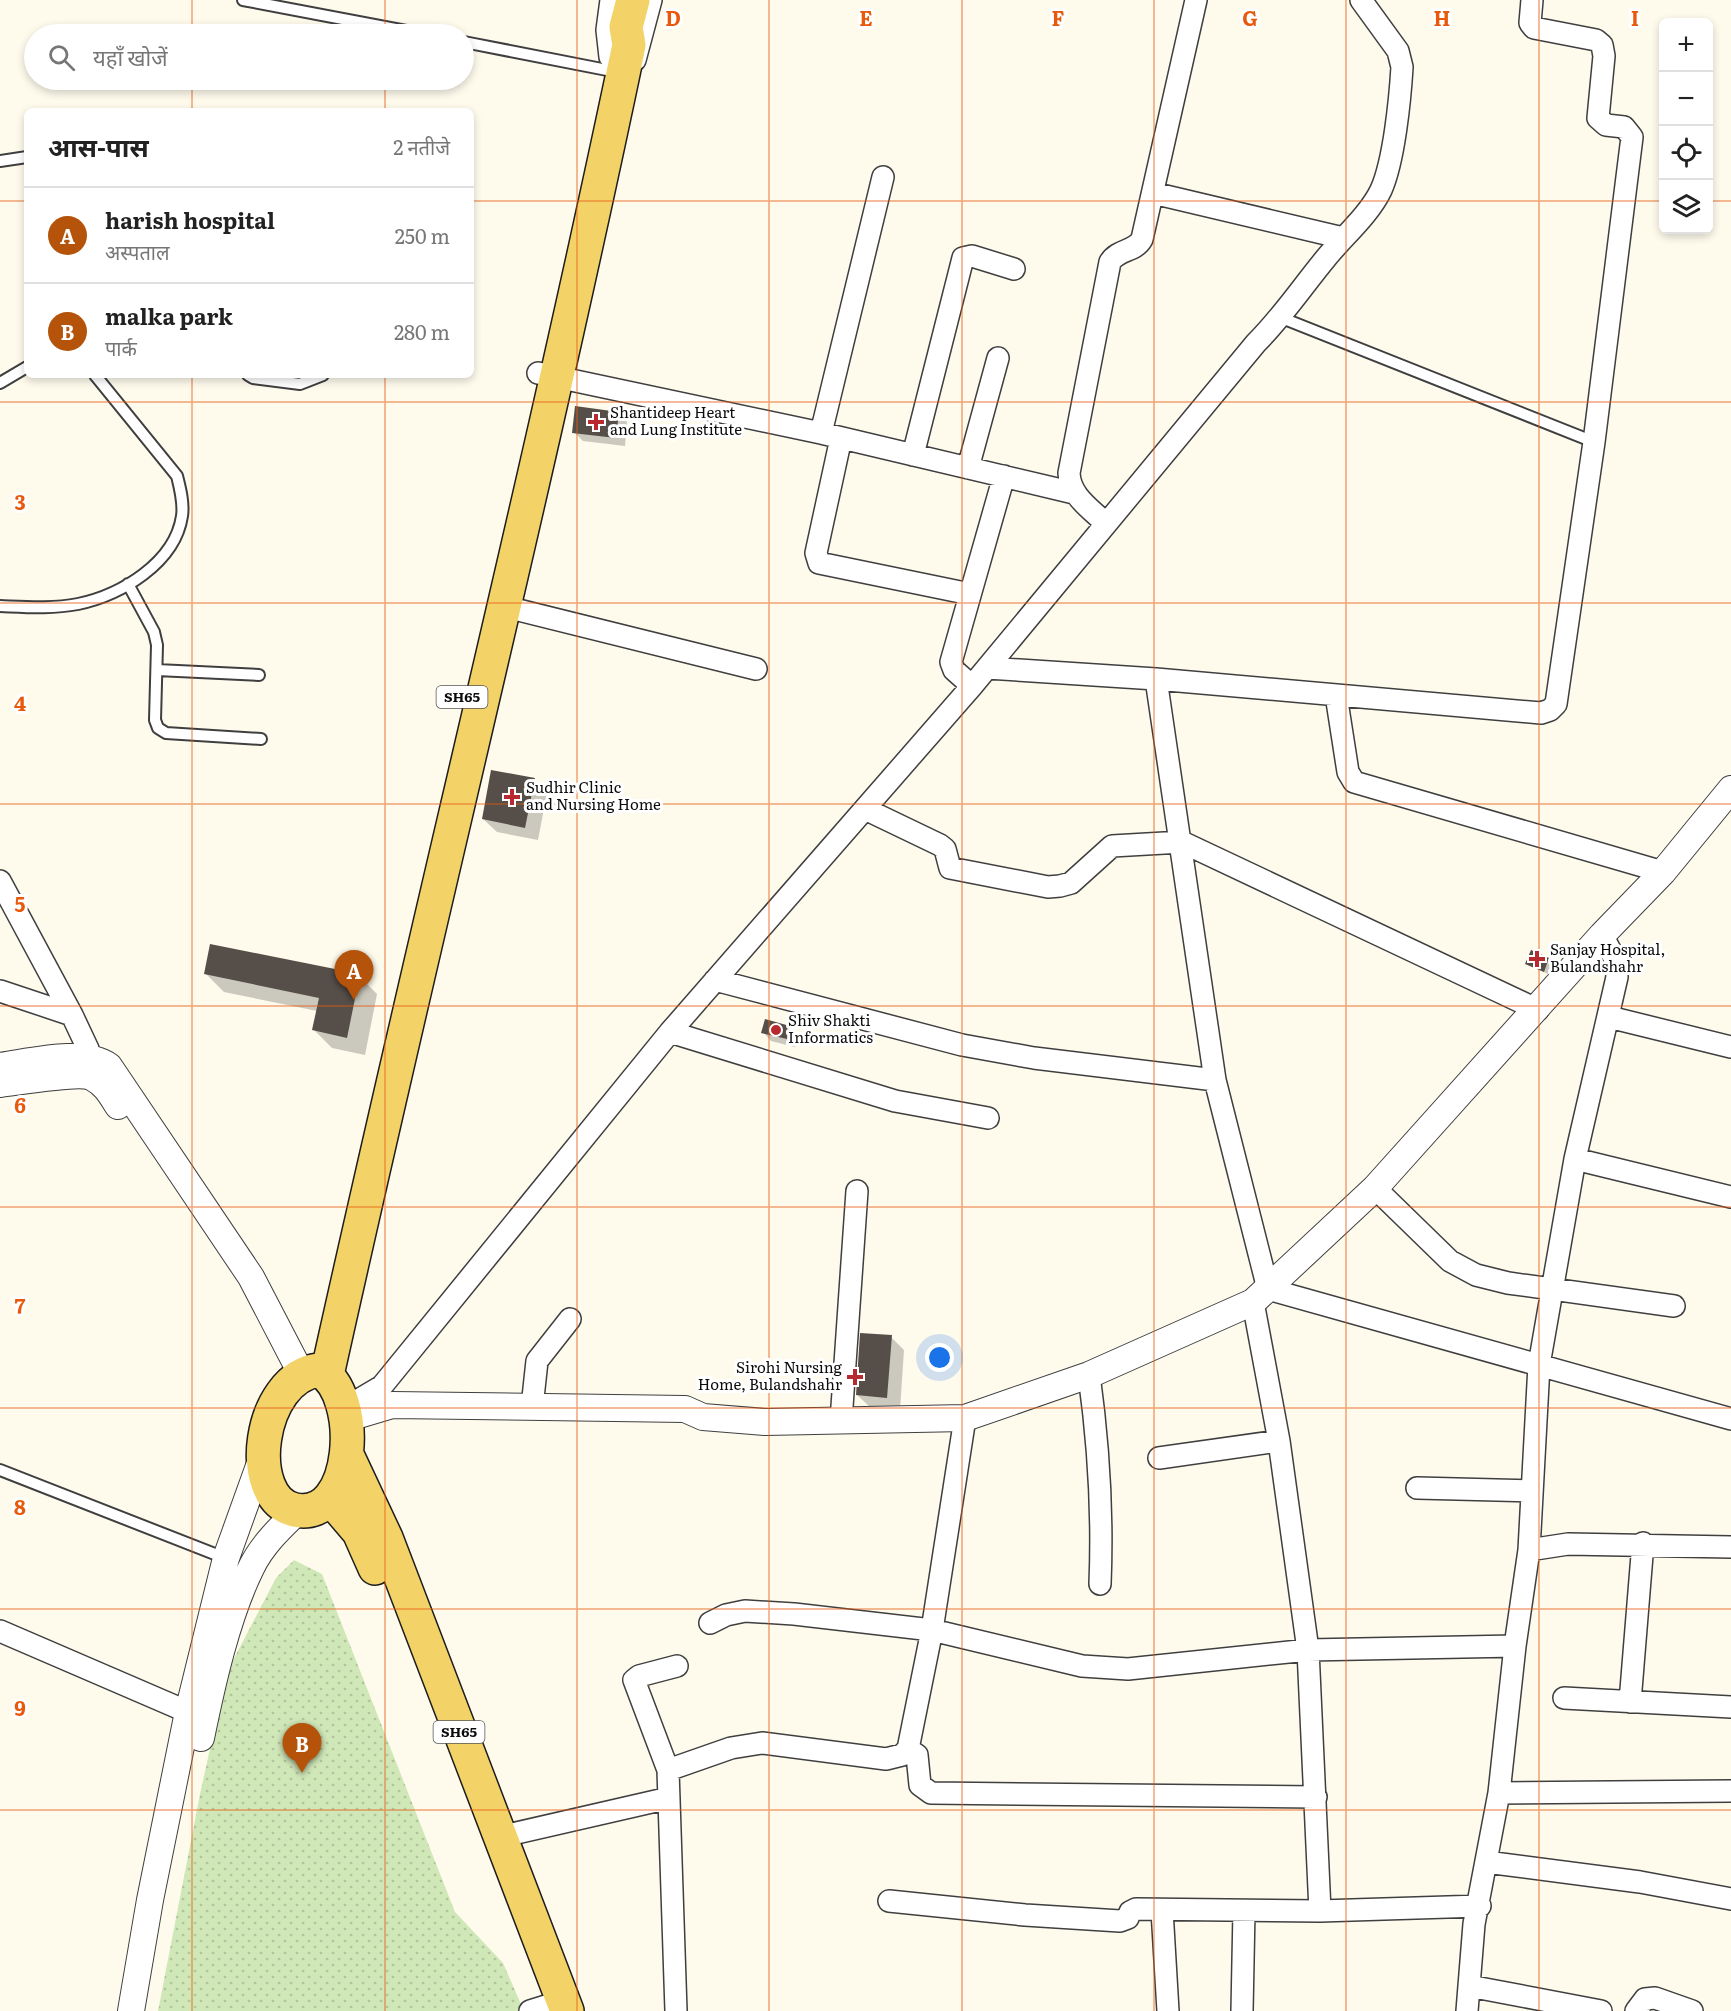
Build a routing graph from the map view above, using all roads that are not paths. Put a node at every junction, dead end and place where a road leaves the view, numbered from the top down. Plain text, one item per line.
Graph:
1 (243, 0) edge
2 (651, 0) edge
3 (1196, 0) edge
4 (1361, 0) edge
5 (1532, 0) edge
6 (624, 9) edge
7 (369, 24) edge
8 (474, 44) edge
9 (613, 68) junction
10 (24, 157) edge
11 (0, 161) edge
12 (883, 177) dead end
13 (1153, 193) junction
14 (1343, 238) junction
15 (1014, 269) dead end
16 (1282, 318) junction
17 (998, 358) dead end
18 (24, 369) edge
19 (548, 375) junction
20 (97, 378) edge
21 (253, 378) edge
22 (315, 378) edge
23 (0, 383) edge
24 (831, 435) junction
25 (1594, 442) junction
26 (913, 455) junction
27 (968, 468) junction
28 (1004, 476) junction
29 (1074, 493) junction
30 (1105, 523) junction
31 (128, 584) junction
32 (970, 594) junction
33 (0, 606) edge
34 (502, 606) junction
35 (987, 668) junction
36 (157, 669) junction
37 (756, 669) dead end
38 (259, 675) dead end
39 (1156, 679) junction
40 (972, 686) junction
41 (1336, 695) junction
42 (261, 739) dead end
43 (1728, 798) edge
44 (865, 809) junction
45 (1182, 842) junction
46 (1663, 872) junction
47 (0, 881) edge
48 (1602, 935) junction
49 (715, 980) junction
50 (0, 992) edge
51 (1538, 1010) junction
52 (72, 1015) junction
53 (1609, 1017) junction
54 (670, 1032) junction
55 (1731, 1047) edge
56 (0, 1065) edge
57 (91, 1067) junction
58 (1215, 1080) junction
59 (0, 1084) edge
60 (988, 1118) dead end
61 (1575, 1159) junction
62 (1375, 1188) junction
63 (857, 1191) dead end
64 (1731, 1197) edge
65 (1552, 1290) junction
66 (1260, 1295) junction
67 (1674, 1306) dead end
68 (570, 1319) dead end
69 (1539, 1365) junction
70 (1089, 1375) junction
71 (306, 1376) junction
72 (532, 1407) junction
73 (703, 1417) junction
74 (965, 1418) junction
75 (1731, 1419) edge
76 (841, 1421) junction
77 (345, 1430) junction
78 (1279, 1441) junction
79 (263, 1454) junction
80 (1159, 1458) dead end
81 (0, 1470) edge
82 (1417, 1488) dead end
83 (1532, 1491) junction
84 (330, 1498) junction
85 (298, 1511) junction
86 (1643, 1543) junction
87 (1731, 1547) edge
88 (1529, 1550) junction
89 (238, 1563) junction
90 (1100, 1584) dead end
91 (710, 1623) dead end
92 (932, 1630) junction
93 (0, 1631) edge
94 (1515, 1646) junction
95 (1308, 1650) junction
96 (677, 1666) dead end
97 (1564, 1698) dead end
98 (1630, 1702) junction
99 (1731, 1707) edge
100 (188, 1712) junction
101 (908, 1749) junction
102 (668, 1770) junction
103 (1731, 1791) edge
104 (1499, 1793) junction
105 (1316, 1797) junction
106 (669, 1798) junction
107 (499, 1837) junction
108 (1486, 1862) junction
109 (1731, 1899) edge
110 (889, 1901) dead end
111 (1480, 1906) junction
112 (1162, 1910) junction
113 (1244, 1911) junction
114 (1320, 1911) junction
115 (1469, 1986) junction
116 (548, 2010) edge
117 (131, 2011) edge
118 (149, 2011) edge
119 (676, 2011) edge
120 (1168, 2011) edge
121 (1242, 2011) edge
122 (1467, 2011) edge
123 (1602, 2011) edge
124 (1636, 2011) edge
125 (1692, 2011) edge

1 - 7 lane
2 - 9 street
3 - 13 street
4 - 14 street
5 - 25 street
6 - 9 main road, SH65
8 - 9 lane
9 - 19 main road, SH65
10 - 11 lane
12 - 24 street
13 - 14 street
13 - 29 street
14 - 16 street
15 - 26 street
16 - 25 lane
16 - 30 street
17 - 27 street
18 - 23 lane
19 - 24 street
19 - 34 main road, SH65
19 - 71 main road, SH65
20 - 31 lane
21 - 22 lane
24 - 26 street
24 - 32 street
25 - 41 street
26 - 27 street
27 - 28 street
28 - 29 street
28 - 32 street
29 - 30 street
30 - 35 street
31 - 33 lane
31 - 36 lane
32 - 40 street
34 - 37 street
34 - 71 main road, SH65
35 - 39 street
35 - 40 street
36 - 38 lane
36 - 42 lane
39 - 41 street
39 - 45 street
40 - 44 street
41 - 46 street
43 - 46 street
44 - 45 street
44 - 49 street
45 - 51 street
45 - 58 street
46 - 48 street
47 - 52 street
48 - 51 street
48 - 53 street
49 - 54 street
49 - 58 street
50 - 52 street
51 - 62 street
52 - 57 street
53 - 55 street
53 - 61 street
54 - 60 street
54 - 77 street
56 - 57 street
57 - 59 street
57 - 71 street
58 - 66 street
61 - 64 street
61 - 65 street
62 - 65 street
62 - 66 street
63 - 76 street
65 - 67 street
65 - 69 street
66 - 69 street
66 - 70 street
66 - 78 street
68 - 72 street
69 - 75 street
69 - 83 street
70 - 74 street
70 - 90 street
71 - 77 main road, SH65
71 - 79 main road, SH65
72 - 73 street
72 - 77 street
73 - 76 street
73 - 77 street
74 - 76 street
74 - 92 street
77 - 84 main road
77 - 107 main road, SH65
78 - 80 street
78 - 95 street
79 - 85 main road, SH65
79 - 89 street
81 - 89 lane
82 - 83 street
83 - 88 street
84 - 85 main road
84 - 116 main road, SH65
85 - 89 street
86 - 87 street
86 - 88 street
86 - 98 street
88 - 94 street
89 - 100 street
89 - 118 street
91 - 92 street
92 - 95 street
92 - 101 street
93 - 100 street
94 - 95 street
94 - 104 street
95 - 105 street
96 - 102 street
97 - 98 street
98 - 99 street
100 - 117 street
101 - 102 street
101 - 105 street
102 - 106 street
103 - 104 street
104 - 108 street
105 - 114 street
106 - 107 street
106 - 119 street
107 - 116 main road, SH65
108 - 109 street
108 - 111 street
110 - 112 street
111 - 114 street
111 - 115 street
112 - 113 street
112 - 120 street
113 - 114 street
113 - 121 street
115 - 122 street
115 - 123 street
124 - 125 street

